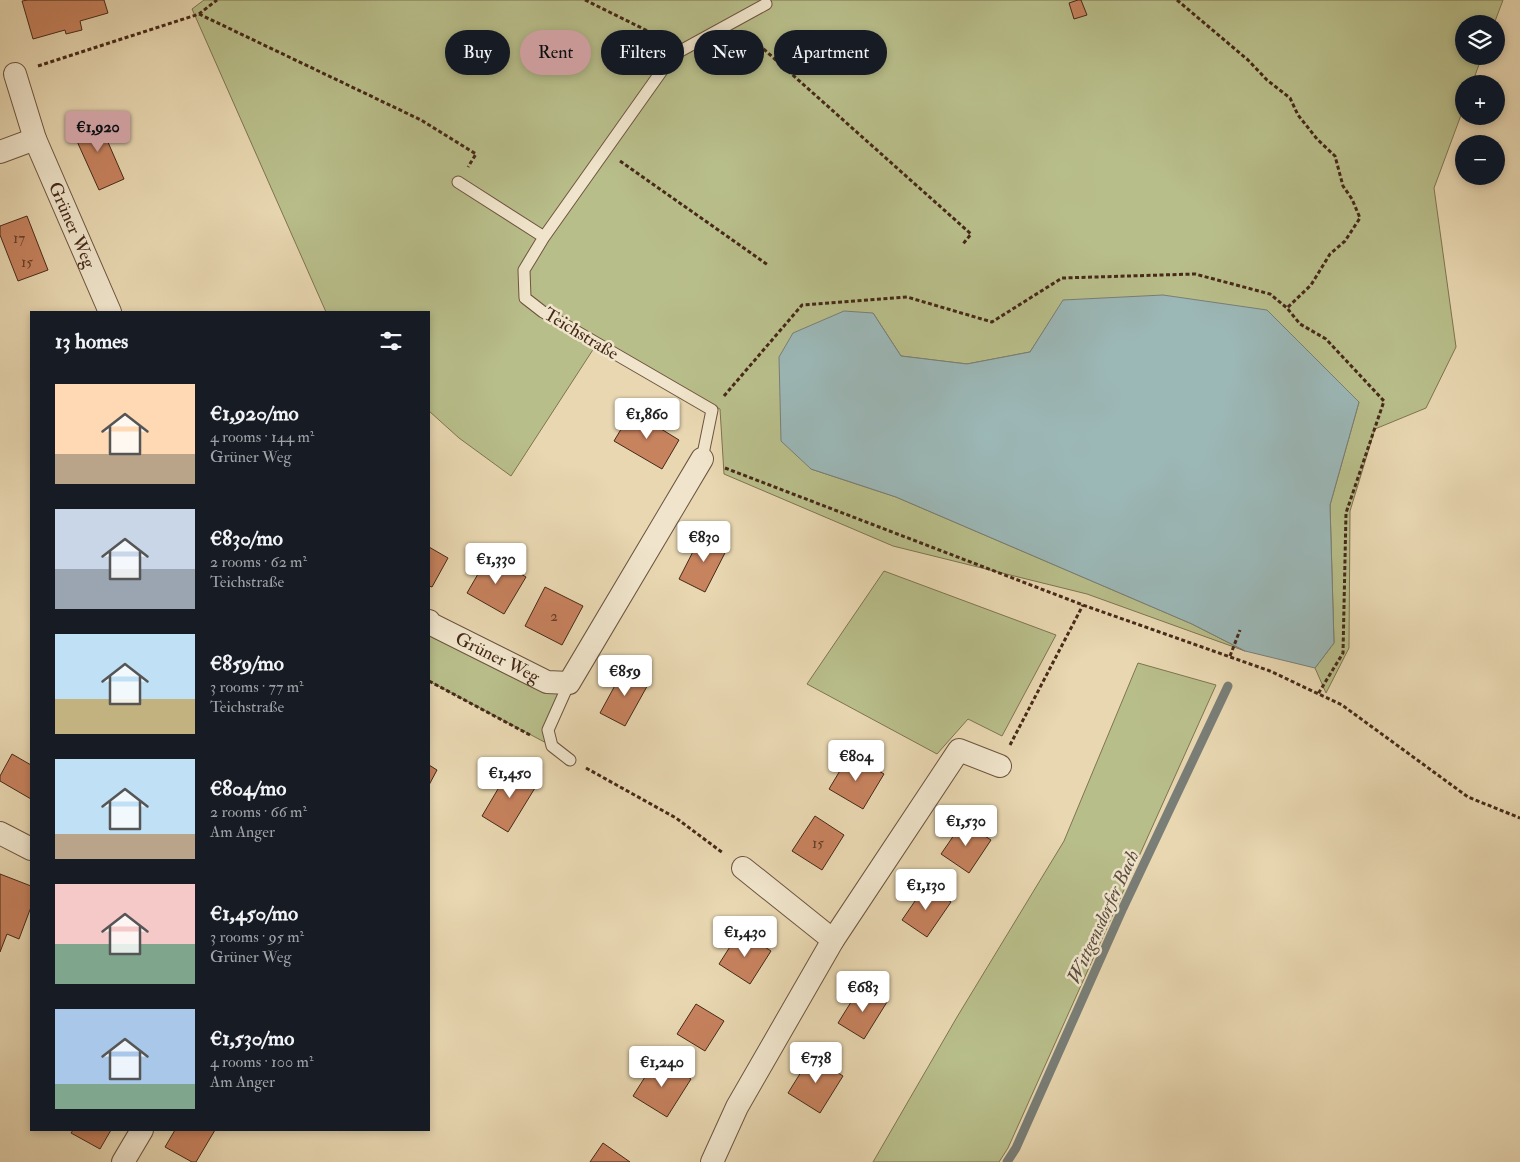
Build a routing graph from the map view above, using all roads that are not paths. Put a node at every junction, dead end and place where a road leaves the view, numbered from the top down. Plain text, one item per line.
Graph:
1 (766, 4) dead end
2 (15, 74) road end
3 (35, 138) junction
4 (0, 152) edge
5 (458, 182) road end
6 (544, 237) junction
7 (110, 311) edge
8 (702, 459) joint
9 (430, 624) edge
10 (569, 683) junction
11 (570, 760) road end
12 (1000, 766) road end
13 (0, 833) edge
14 (30, 848) edge
15 (743, 868) road end
16 (833, 940) junction
17 (141, 1131) edge
18 (123, 1162) edge
19 (712, 1162) edge

1 - 6 lane, Teichstraße
2 - 3 street, Grüner Weg
3 - 4 street
3 - 7 street, Grüner Weg
5 - 6 lane
6 - 8 lane, Teichstraße
8 - 10 street
9 - 10 street, Grüner Weg
10 - 11 lane
12 - 16 street
13 - 14 street
15 - 16 street
16 - 19 street
17 - 18 street

